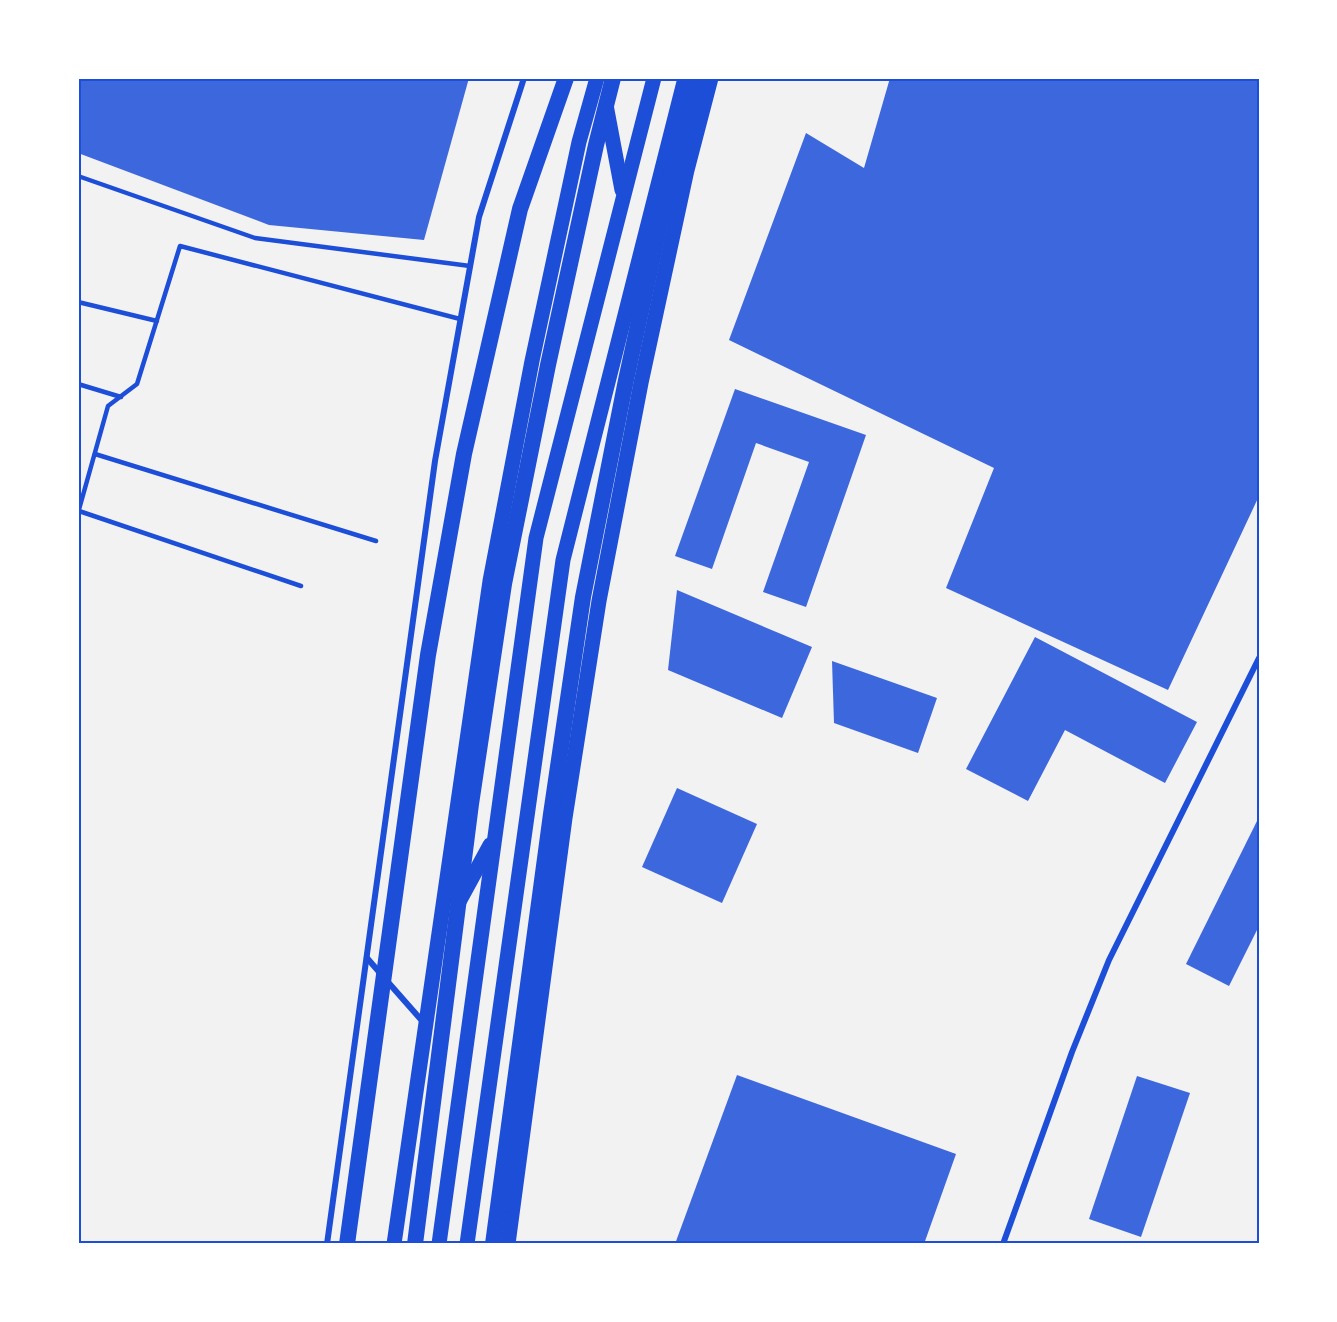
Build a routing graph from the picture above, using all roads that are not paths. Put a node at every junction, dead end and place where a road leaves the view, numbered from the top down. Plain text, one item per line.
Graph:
1 (524, 78) edge
2 (566, 78) edge
3 (599, 78) edge
4 (613, 78) edge
5 (654, 78) edge
6 (685, 78) edge
7 (696, 78) edge
8 (711, 78) edge
9 (78, 176) edge
10 (624, 196) junction
11 (470, 266) junction
12 (78, 302) edge
13 (460, 320) junction
14 (157, 321) junction
15 (78, 384) edge
16 (121, 397) junction
17 (95, 454) junction
18 (78, 485) edge
19 (86, 488) junction
20 (78, 512) edge
21 (376, 541) dead end
22 (301, 586) dead end
23 (1259, 658) edge
24 (495, 834) junction
25 (438, 944) junction
26 (367, 958) junction
27 (426, 1025) junction
28 (327, 1244) edge
29 (347, 1244) edge
30 (394, 1244) edge
31 (415, 1244) edge
32 (439, 1244) edge
33 (467, 1244) edge
34 (493, 1244) edge
35 (508, 1244) edge
36 (1003, 1244) edge

1 - 11 street
2 - 29 highway
3 - 10 main road
3 - 25 main road
4 - 31 highway
5 - 10 main road
6 - 33 main road
7 - 34 highway
8 - 35 main road
9 - 11 lane
10 - 24 main road
11 - 13 street
12 - 14 lane
13 - 14 lane
13 - 26 street
14 - 16 lane
15 - 16 lane
16 - 17 lane
17 - 19 lane
17 - 21 lane
18 - 19 lane
19 - 20 lane
20 - 22 lane
23 - 36 street
24 - 25 main road
24 - 32 main road
25 - 27 main road
26 - 27 street
26 - 28 street
27 - 30 main road

